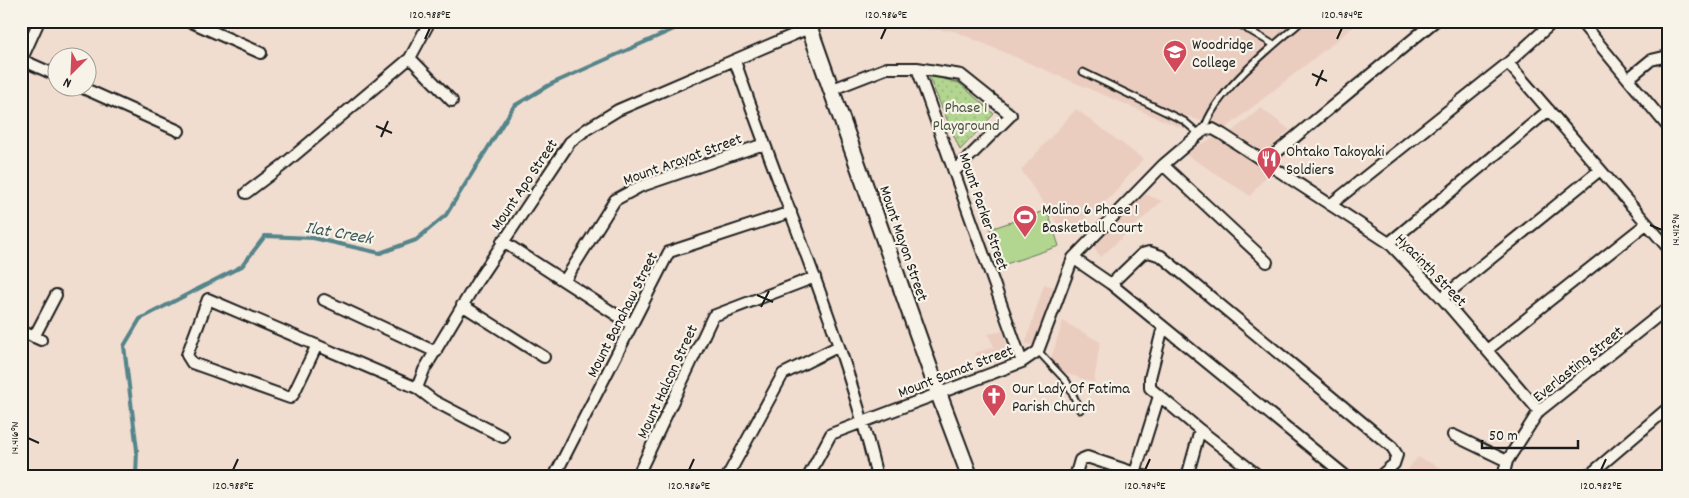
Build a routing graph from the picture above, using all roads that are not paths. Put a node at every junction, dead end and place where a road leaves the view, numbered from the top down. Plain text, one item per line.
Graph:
1 (38, 21) edge
2 (188, 21) edge
3 (430, 21) edge
4 (1234, 21) edge
5 (1258, 21) edge
6 (1302, 21) edge
7 (1435, 21) edge
8 (1554, 21) edge
9 (1580, 21) edge
10 (808, 24) edge
11 (1248, 30) junction
12 (1274, 45) junction
13 (261, 53) dead end
14 (1668, 56) edge
15 (410, 58) junction
16 (22, 60) edge
17 (735, 61) junction
18 (1508, 63) junction
19 (916, 68) junction
20 (48, 72) edge
21 (1083, 72) dead end
22 (1628, 79) junction
23 (833, 89) junction
24 (98, 95) edge
25 (452, 101) dead end
26 (1549, 110) junction
27 (1668, 127) edge
28 (179, 131) dead end
29 (1201, 132) junction
30 (764, 144) junction
31 (1265, 162) junction
32 (1162, 165) junction
33 (1600, 170) junction
34 (955, 171) junction
35 (246, 194) dead end
36 (1330, 204) junction
37 (791, 212) junction
38 (1646, 224) junction
39 (502, 241) junction
40 (1389, 243) junction
41 (1668, 248) edge
42 (1073, 258) junction
43 (1267, 262) dead end
44 (815, 277) junction
45 (565, 280) junction
46 (1111, 284) junction
47 (56, 295) dead end
48 (1442, 298) junction
49 (324, 300) dead end
50 (462, 305) junction
51 (1668, 308) edge
52 (632, 325) junction
53 (1163, 327) junction
54 (21, 331) edge
55 (317, 345) junction
56 (837, 347) junction
57 (1487, 350) junction
58 (1038, 351) junction
59 (436, 352) junction
60 (544, 357) dead end
61 (1022, 362) junction
62 (418, 388) junction
63 (938, 392) junction
64 (1159, 396) junction
65 (1668, 408) edge
66 (1080, 410) dead end
67 (1540, 411) junction
68 (864, 420) junction
69 (1200, 430) junction
70 (1453, 435) dead end
71 (503, 437) dead end
72 (1508, 461) junction
73 (1135, 473) junction
74 (1588, 475) edge
75 (554, 477) edge
76 (637, 477) edge
77 (727, 477) edge
78 (808, 477) edge
79 (877, 477) edge
80 (970, 477) edge
81 (1075, 477) edge
82 (1146, 477) edge
83 (1186, 477) edge
84 (1260, 477) edge
85 (1347, 477) edge
86 (1379, 477) edge
87 (1503, 477) edge
88 (1601, 477) edge

1 - 16 street
2 - 13 street
3 - 15 street
4 - 11 lane
5 - 11 lane
6 - 12 lane
7 - 31 street
8 - 18 street
9 - 22 street
10 - 17 street, Mount Apo Street
10 - 23 street, Mount Mayon Street
11 - 12 lane
12 - 29 lane
14 - 22 street
15 - 25 street
15 - 35 street
16 - 20 street
17 - 30 street
17 - 39 street, Mount Apo Street
18 - 26 street
18 - 36 street
19 - 23 street
19 - 34 street, Mount Parker Street
19 - 34 street
21 - 29 lane
22 - 27 street
23 - 63 street, Mount Mayon Street
24 - 28 street
26 - 33 street
26 - 40 street
29 - 31 street, Hyacinth Street
29 - 32 street, Mount Samat Street
30 - 37 street
30 - 45 street, Mount Arayat Street
31 - 36 street, Hyacinth Street
32 - 42 street, Mount Samat Street
32 - 43 street
33 - 38 street
33 - 48 street
34 - 61 street, Mount Parker Street
36 - 40 street, Hyacinth Street
37 - 44 street
37 - 52 street, Mount Banahaw Street
38 - 41 street
38 - 57 street
39 - 45 street
39 - 50 street, Mount Apo Street
40 - 48 street, Hyacinth Street
42 - 46 street
42 - 58 street, Mount Samat Street
44 - 56 street
44 - 76 street, Mount Halcon Street
45 - 52 street
46 - 53 street
46 - 86 street
47 - 54 street
48 - 57 street, Hyacinth Street
49 - 59 street
50 - 59 street, Mount Apo Street
50 - 60 street
51 - 67 street, Everlasting Street
52 - 75 street, Mount Banahaw Street
53 - 64 street
53 - 85 street
55 - 55 street
55 - 62 street
56 - 68 street
56 - 77 street
57 - 67 street, Hyacinth Street
58 - 61 street, Mount Samat Street
58 - 66 lane
59 - 62 street, Mount Apo Street
61 - 63 street, Mount Samat Street
62 - 71 street
63 - 68 street, Mount Samat Street
63 - 80 street, Mount Mayon Street
64 - 69 street
64 - 73 street
65 - 74 street
67 - 72 street, Everlasting Street
68 - 78 street, Mount Samat Street
68 - 79 street
69 - 83 street
69 - 84 street
70 - 72 street
72 - 87 street, Everlasting Street
73 - 81 street
73 - 82 street
74 - 88 street

